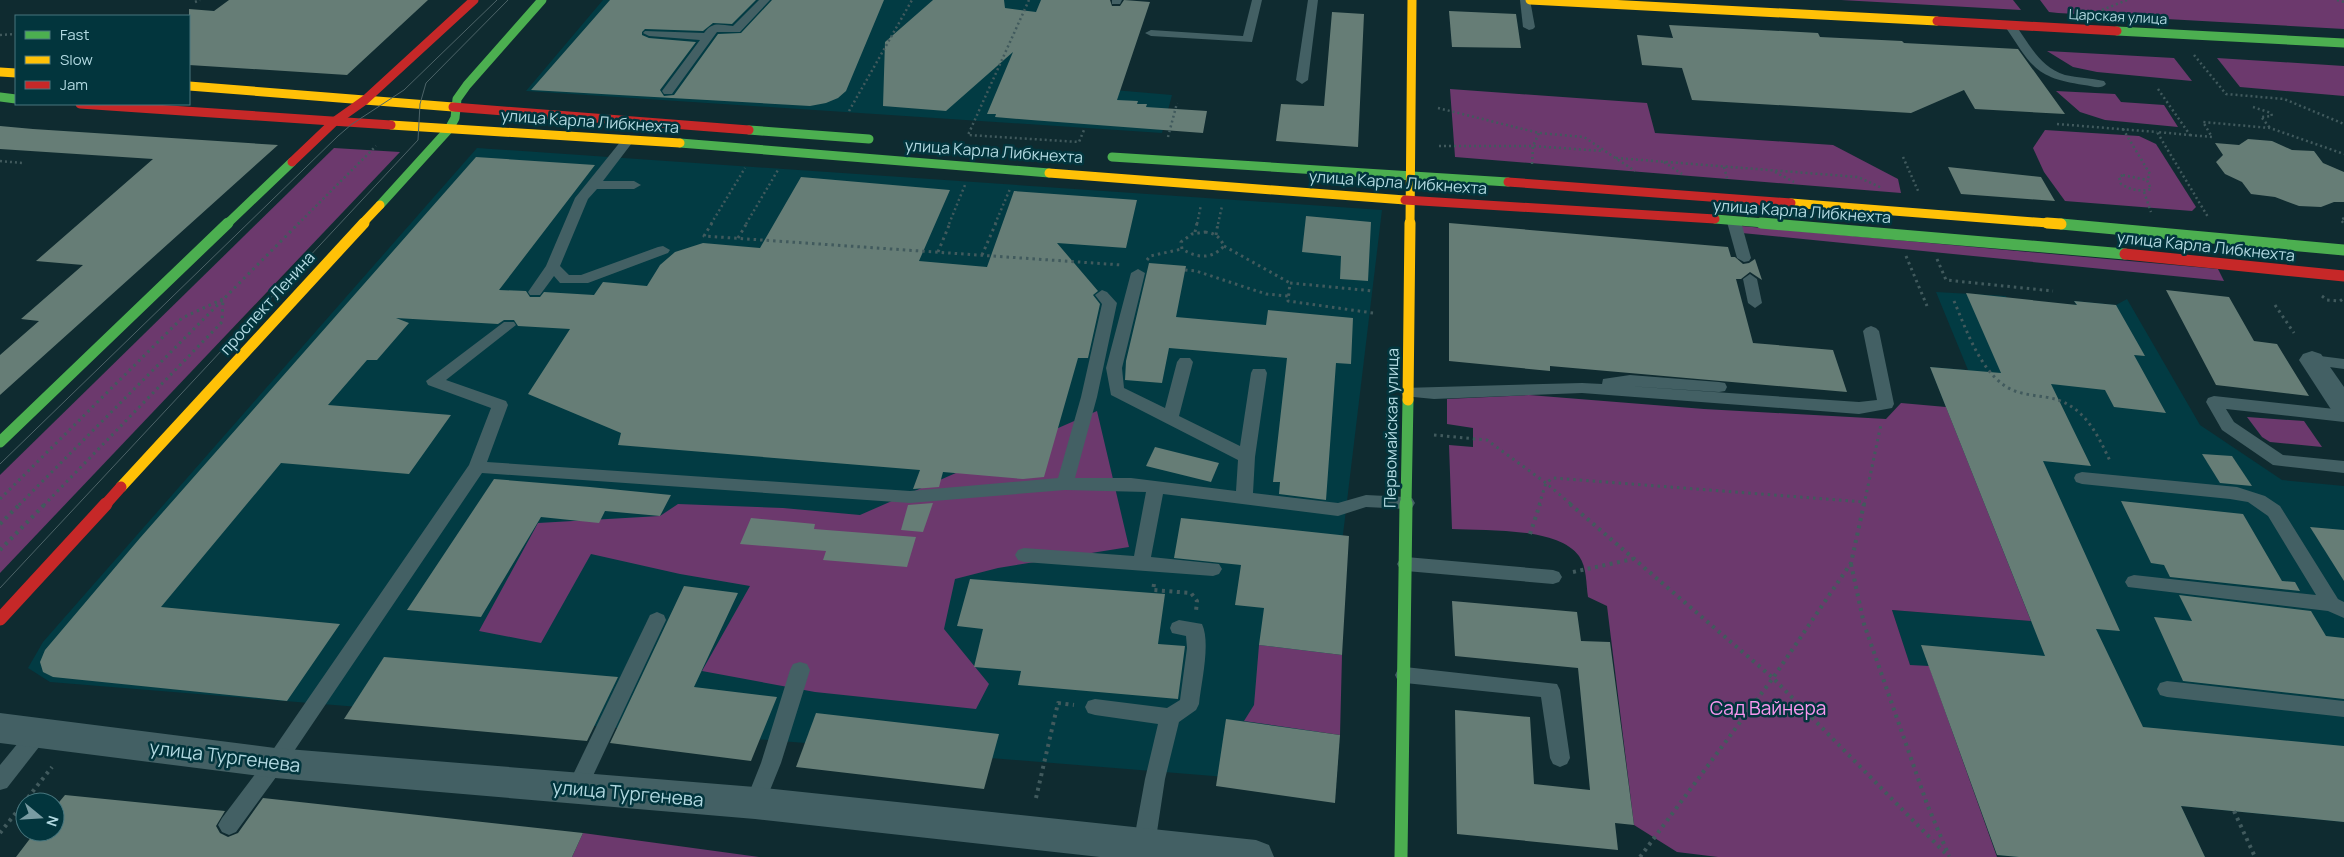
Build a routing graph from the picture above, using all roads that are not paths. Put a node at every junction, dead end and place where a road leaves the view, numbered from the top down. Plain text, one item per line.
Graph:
1 (474, 0) edge
2 (542, 0) edge
3 (765, 0) edge
4 (1256, 0) edge
5 (1313, 0) edge
6 (1412, 0) edge
7 (1525, 0) edge
8 (1530, 0) edge
9 (2010, 25) junction
10 (1529, 27) dead end
11 (1151, 33) dead end
12 (650, 34) dead end
13 (708, 37) junction
14 (2344, 43) edge
15 (0, 72) edge
16 (15, 73) edge
17 (1302, 80) dead end
18 (2100, 84) dead end
19 (190, 86) edge
20 (668, 91) dead end
21 (0, 97) edge
22 (15, 98) edge
23 (365, 100) junction
24 (94, 105) edge
25 (457, 107) junction
26 (334, 122) junction
27 (449, 129) junction
28 (629, 139) junction
29 (885, 140) dead end
30 (1099, 156) dead end
31 (1411, 176) junction
32 (593, 185) junction
33 (634, 185) dead end
34 (1411, 200) junction
35 (1734, 222) junction
36 (663, 250) dead end
37 (2344, 250) edge
38 (1744, 258) dead end
39 (553, 266) junction
40 (1142, 267) road end
41 (2344, 276) edge
42 (1750, 279) dead end
43 (535, 292) dead end
44 (1102, 295) dead end
45 (1756, 303) dead end
46 (509, 325) dead end
47 (1871, 331) dead end
48 (2312, 360) joint
49 (1184, 362) dead end
50 (2344, 364) edge
51 (1259, 373) dead end
52 (1582, 388) junction
53 (1768, 391) dead end
54 (1409, 392) junction
55 (2344, 407) edge
56 (2344, 416) edge
57 (1170, 419) junction
58 (0, 442) edge
59 (1247, 457) junction
60 (477, 466) junction
61 (2344, 467) edge
62 (2082, 478) dead end
63 (1065, 484) junction
64 (1156, 487) junction
65 (1244, 499) junction
66 (1406, 503) junction
67 (1024, 555) dead end
68 (1141, 564) junction
69 (1406, 564) junction
70 (1213, 569) dead end
71 (1553, 578) road end
72 (2134, 582) dead end
73 (2338, 608) edge
74 (0, 619) edge
75 (657, 620) dead end
76 (1180, 628) dead end
77 (800, 670) dead end
78 (1405, 675) junction
79 (2167, 689) dead end
80 (1095, 707) dead end
81 (2344, 709) edge
82 (1170, 717) junction
83 (0, 728) edge
84 (39, 732) junction
85 (1560, 758) dead end
86 (275, 763) junction
87 (0, 781) edge
88 (577, 788) junction
89 (755, 803) junction
90 (229, 825) dead end
91 (1144, 845) junction
92 (1203, 854) edge
93 (1256, 857) edge
94 (1401, 857) edge

1 - 23 main road
2 - 25 main road, проспект Ленина
3 - 13 lane
4 - 11 lane
5 - 17 lane
6 - 31 main road, Первомайская улица
7 - 10 lane
8 - 9 main road, Царская улица
9 - 14 main road, Царская улица
9 - 18 lane
12 - 13 lane
13 - 20 lane
15 - 16 main road
19 - 23 main road
21 - 22 main road
23 - 25 main road, улица Карла Либкнехта
23 - 26 main road
24 - 26 main road
25 - 27 main road, проспект Ленина
25 - 29 main road, улица Карла Либкнехта
26 - 27 main road, улица Карла Либкнехта
26 - 58 main road
27 - 28 main road, улица Карла Либкнехта
27 - 74 main road, проспект Ленина
28 - 32 lane
28 - 34 main road, улица Карла Либкнехта
30 - 31 main road, улица Карла Либкнехта
31 - 34 main road, Первомайская улица
31 - 37 main road, улица Карла Либкнехта
32 - 33 lane
32 - 39 lane
34 - 35 main road, улица Карла Либкнехта
34 - 54 main road, Первомайская улица
35 - 38 lane
35 - 41 main road, улица Карла Либкнехта
36 - 39 lane
39 - 43 lane
40 - 57 lane
42 - 45 lane
44 - 63 lane
46 - 60 lane
47 - 52 lane
48 - 50 lane
48 - 55 street
49 - 57 lane
51 - 59 lane
52 - 53 lane
52 - 54 lane
54 - 66 main road, Первомайская улица
56 - 61 lane
57 - 59 lane
59 - 65 lane
60 - 63 lane
60 - 86 lane
62 - 73 lane
63 - 64 lane
64 - 65 lane
64 - 68 lane
65 - 66 lane
66 - 69 main road, Первомайская улица
67 - 68 lane
68 - 70 lane
69 - 71 lane
69 - 78 main road, Первомайская улица
72 - 73 lane
75 - 88 lane
76 - 82 lane
77 - 89 lane
78 - 85 lane
78 - 94 main road, Первомайская улица
79 - 81 lane
80 - 82 lane
82 - 91 lane
83 - 84 street, улица Тургенева
84 - 86 street, улица Тургенева
84 - 87 lane
86 - 88 street, улица Тургенева
86 - 90 lane
88 - 89 street, улица Тургенева
89 - 91 street, улица Тургенева
91 - 92 street, улица Тургенева
92 - 93 street, улица Тургенева

